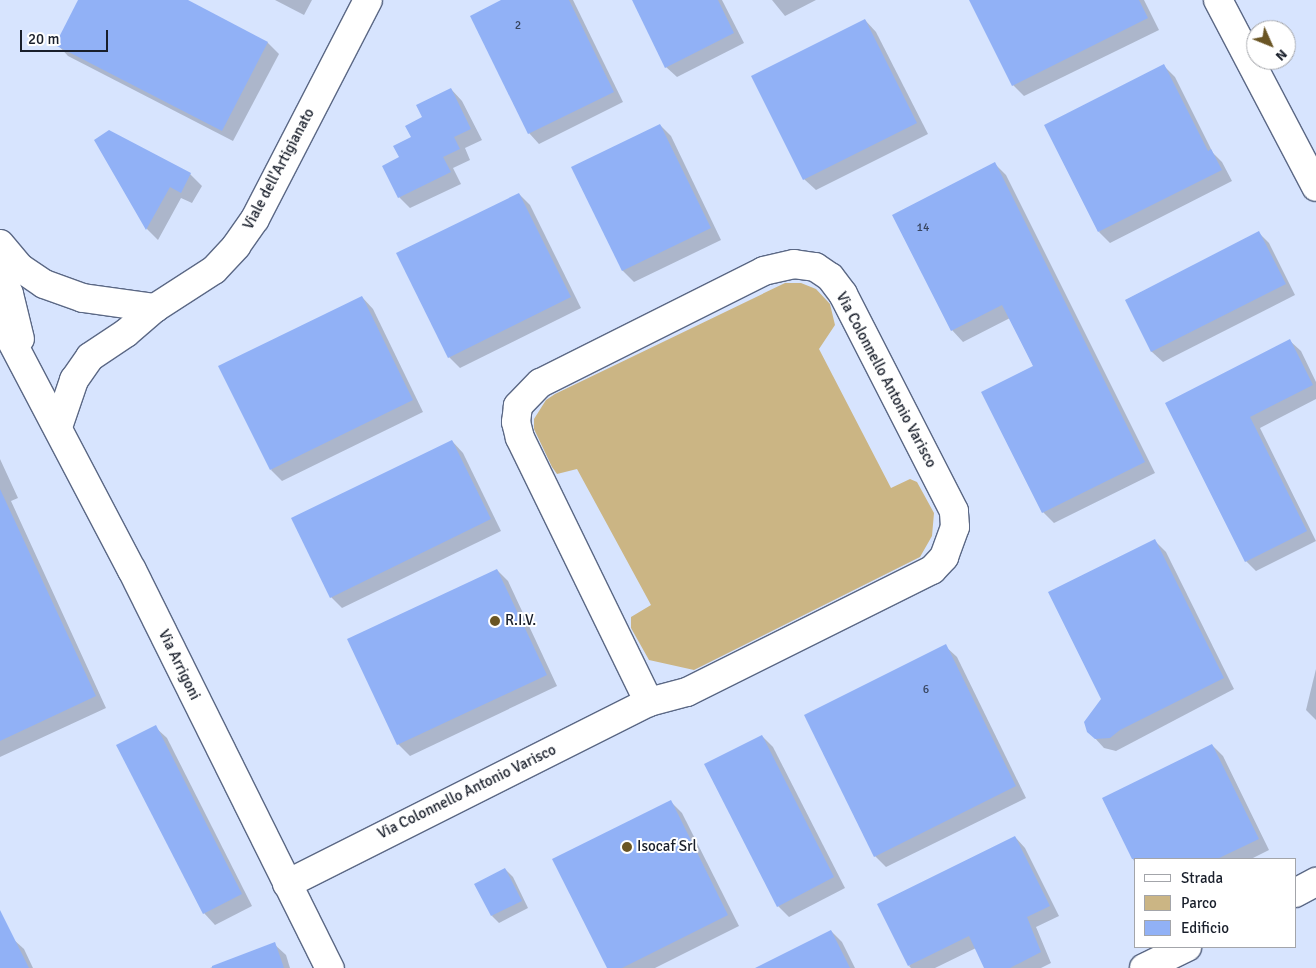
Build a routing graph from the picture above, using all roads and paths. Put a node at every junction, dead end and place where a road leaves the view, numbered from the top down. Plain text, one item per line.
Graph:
1 (368, 0) edge
2 (1218, 0) edge
3 (1316, 188) edge
4 (0, 244) edge
5 (0, 272) edge
6 (154, 308) junction
7 (0, 319) edge
8 (25, 363) junction
9 (58, 427) junction
10 (649, 702) junction
11 (1316, 882) edge
12 (287, 884) junction
13 (1296, 892) edge
14 (1185, 948) edge
15 (330, 968) edge
16 (1144, 968) edge

1 - 6 street, Viale dell'Artigianato
2 - 3 street
4 - 6 street
5 - 8 street, Via Arrigoni
6 - 9 street, Viale dell'Artigianato
7 - 8 street, Via Arrigoni
8 - 9 street, Via Arrigoni
9 - 12 street, Via Arrigoni
10 - 10 street, Via Colonnello Antonio Varisco
10 - 12 street, Via Colonnello Antonio Varisco
11 - 13 street
12 - 15 street, Via Arrigoni
14 - 16 street

